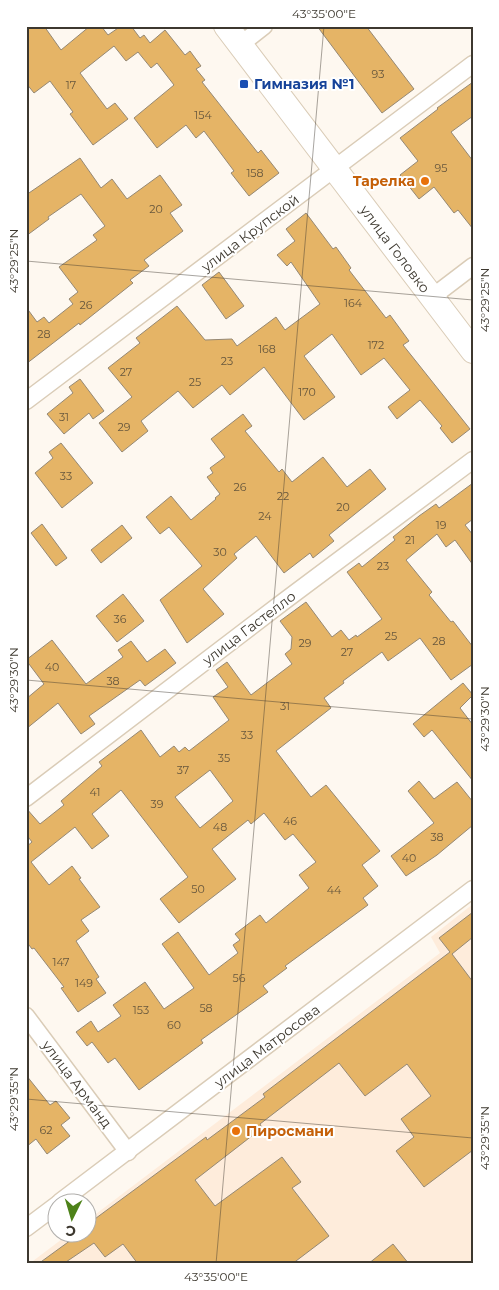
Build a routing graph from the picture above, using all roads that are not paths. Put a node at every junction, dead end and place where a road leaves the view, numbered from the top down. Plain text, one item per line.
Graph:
1 (226, 26) edge
2 (264, 26) edge
3 (240, 45) junction
4 (473, 64) edge
5 (335, 169) junction
6 (473, 266) edge
7 (431, 298) junction
8 (473, 352) edge
9 (26, 401) edge
10 (473, 460) edge
11 (26, 798) edge
12 (473, 889) edge
13 (26, 1016) edge
14 (128, 1152) junction
15 (74, 1192) edge
16 (48, 1211) edge
17 (26, 1228) edge

1 - 3 street, улица Головко
2 - 3 street
3 - 5 street, улица Головко
4 - 5 street, улица Крупской
5 - 7 street, улица Головко
5 - 9 street, улица Крупской
6 - 7 street
7 - 8 street, улица Головко
10 - 11 street, улица Гастелло
12 - 14 street, улица Матросова
13 - 14 street, улица Арманд
14 - 15 street, улица Матросова
16 - 17 street, улица Матросова

